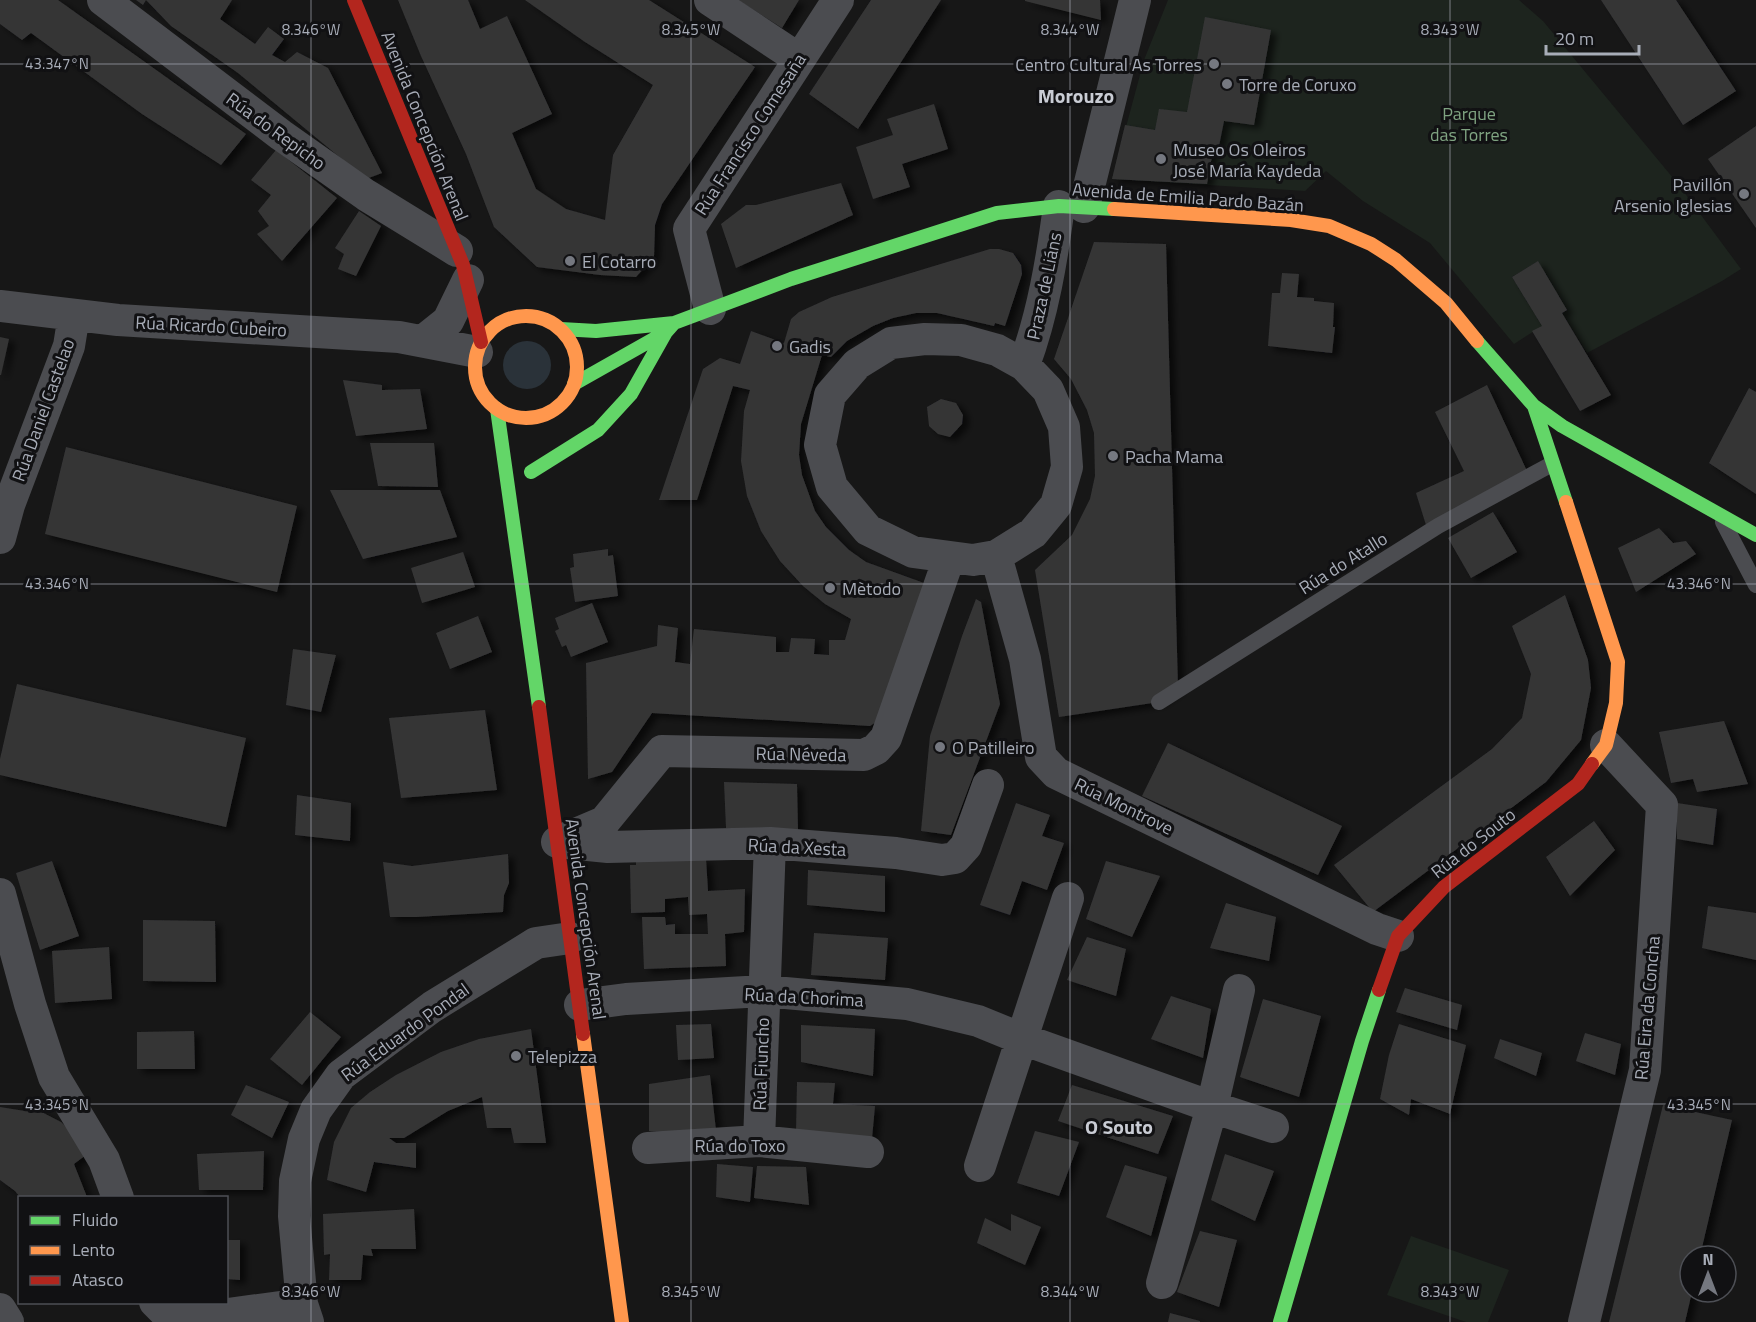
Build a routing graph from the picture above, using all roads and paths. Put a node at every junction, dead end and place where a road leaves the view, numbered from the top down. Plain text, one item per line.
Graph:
1 (103, 0) edge
2 (354, 0) edge
3 (710, 0) edge
4 (838, 0) edge
5 (1135, 0) edge
6 (799, 59) junction
7 (1072, 206) junction
8 (468, 271) junction
9 (0, 306) edge
10 (710, 309) junction
11 (74, 315) junction
12 (670, 327) junction
13 (561, 329) junction
14 (423, 341) junction
15 (479, 347) junction
16 (1024, 365) junction
17 (574, 384) junction
18 (1534, 406) junction
19 (497, 409) junction
20 (554, 409) junction
21 (544, 432) dead end
22 (537, 452) dead end
23 (1552, 464) junction
24 (527, 482) junction
25 (1719, 514) junction
26 (513, 521) junction
27 (1756, 535) edge
28 (0, 538) edge
29 (996, 556) junction
30 (949, 558) junction
31 (1756, 585) edge
32 (1159, 702) dead end
33 (1606, 745) junction
34 (988, 785) dead end
35 (557, 842) junction
36 (770, 843) junction
37 (0, 894) edge
38 (1068, 898) dead end
39 (1398, 936) junction
40 (570, 938) junction
41 (1239, 990) dead end
42 (764, 992) junction
43 (580, 1005) junction
44 (1023, 1039) junction
45 (1212, 1107) junction
46 (1273, 1127) dead end
47 (759, 1141) junction
48 (648, 1148) dead end
49 (868, 1152) dead end
50 (980, 1166) dead end
51 (118, 1196) edge
52 (1162, 1283) dead end
53 (157, 1304) edge
54 (0, 1309) edge
55 (305, 1313) edge
56 (9, 1322) edge
57 (622, 1322) edge
58 (1280, 1322) edge
59 (1584, 1322) edge

1 - 8 street, Rúa do Repicho
2 - 8 street, Avenida Concepción Arenal
3 - 6 street
4 - 6 street, Rúa Francisco Comesaña
5 - 7 street, Praza de Liáns
6 - 10 street, Rúa Francisco Comesaña
7 - 10 street, Avenida de Emilia Pardo Bazán
7 - 16 street, Praza de Liáns
7 - 18 street, Avenida de Emilia Pardo Bazán
8 - 14 street
8 - 15 street, Avenida Concepción Arenal
9 - 11 street, Rúa Ricardo Cubeiro
10 - 12 street, Avenida de Emilia Pardo Bazán
11 - 14 street, Rúa Ricardo Cubeiro
11 - 28 street, Rúa Daniel Castelao
12 - 13 street, Avenida de Emilia Pardo Bazán
12 - 17 street, Avenida de Emilia Pardo Bazán
12 - 24 street
13 - 15 street
13 - 17 street
14 - 15 street, Rúa Ricardo Cubeiro
15 - 19 street, Avenida Concepción Arenal
16 - 29 street, Praza de Liáns
16 - 30 street, Praza de Liáns
17 - 20 street
18 - 23 street, Rúa do Souto
18 - 25 street, Avenida de Emilia Pardo Bazán
19 - 20 street
19 - 26 street, Avenida Concepción Arenal
20 - 21 street
22 - 24 street, Avenida Concepción Arenal
23 - 32 lane, Rúa do Atallo
23 - 33 street, Rúa do Souto
24 - 26 street, Avenida Concepción Arenal
25 - 27 street, Avenida de Emilia Pardo Bazán
25 - 31 lane
26 - 35 street, Avenida Concepción Arenal
29 - 30 street, Praza de Liáns
29 - 39 street, Rúa Montrove
30 - 35 street, Rúa Néveda
33 - 39 street, Rúa do Souto
33 - 59 street, Rúa Eira da Concha
34 - 36 street, Rúa da Xesta
35 - 36 street, Rúa da Xesta
35 - 40 street, Avenida Concepción Arenal
36 - 42 street, Rúa Fiuncho
37 - 51 street
38 - 44 street
39 - 58 street, Rúa do Souto
40 - 43 street, Avenida Concepción Arenal
40 - 55 street, Rúa Eduardo Pondal
41 - 45 street
42 - 43 street, Rúa da Chorima
42 - 44 street, Rúa da Chorima
42 - 47 street, Rúa Fiuncho
43 - 57 street, Avenida Concepción Arenal
44 - 45 street, Rúa da Chorima
44 - 50 street
45 - 46 street, Rúa da Chorima
45 - 52 street
47 - 48 street, Rúa do Toxo
47 - 49 street, Rúa do Toxo
53 - 55 street
54 - 56 street

